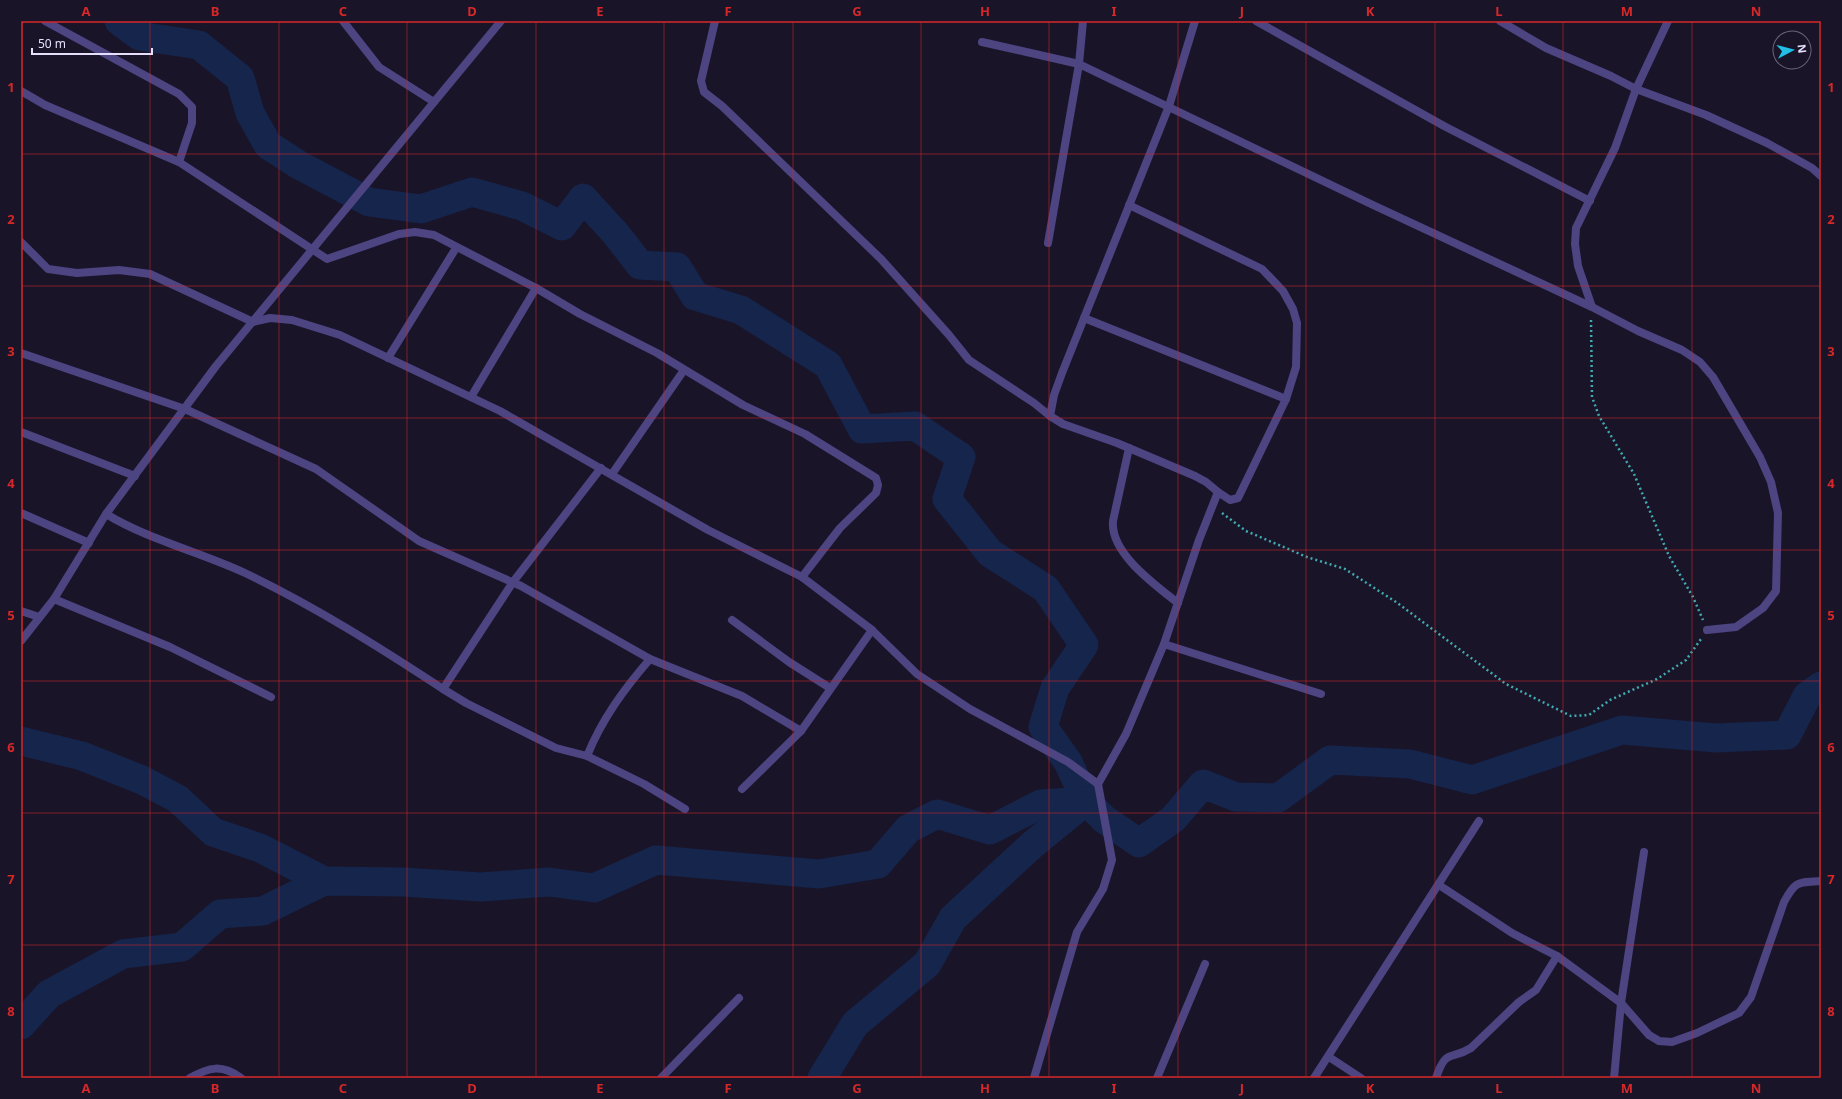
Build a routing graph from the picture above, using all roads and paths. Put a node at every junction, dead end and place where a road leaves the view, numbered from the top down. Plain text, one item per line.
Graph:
1 (45, 21) edge
2 (343, 21) edge
3 (501, 21) edge
4 (715, 21) edge
5 (1083, 21) edge
6 (1195, 21) edge
7 (1256, 21) edge
8 (1500, 21) edge
9 (1668, 21) edge
10 (982, 42) dead end
11 (1079, 64) junction
12 (1636, 89) junction
13 (21, 91) edge
14 (434, 102) junction
15 (1169, 106) junction
16 (179, 162) junction
17 (1821, 176) edge
18 (1590, 202) junction
19 (1129, 205) junction
20 (21, 242) edge
21 (1048, 243) dead end
22 (456, 248) junction
23 (313, 249) junction
24 (536, 288) junction
25 (1592, 307) junction
26 (1084, 318) junction
27 (253, 322) junction
28 (21, 353) edge
29 (388, 358) junction
30 (684, 370) junction
31 (471, 397) junction
32 (1286, 399) junction
33 (185, 409) junction
34 (1050, 416) junction
35 (21, 432) edge
36 (1129, 448) junction
37 (601, 468) junction
38 (612, 474) junction
39 (135, 476) junction
40 (1218, 492) junction
41 (1212, 505) junction
42 (21, 513) edge
43 (106, 514) junction
44 (89, 543) junction
45 (802, 577) junction
46 (513, 582) junction
47 (54, 599) junction
48 (1178, 603) junction
49 (21, 611) edge
50 (39, 616) junction
51 (732, 620) dead end
52 (872, 630) junction
53 (1707, 630) junction
54 (21, 641) edge
55 (1164, 644) junction
56 (650, 659) junction
57 (830, 688) junction
58 (444, 689) junction
59 (1321, 694) dead end
60 (271, 697) dead end
61 (801, 731) junction
62 (586, 756) junction
63 (1098, 784) junction
64 (742, 789) dead end
65 (685, 809) dead end
66 (1479, 821) dead end
67 (1644, 852) dead end
68 (1821, 881) edge
69 (1439, 885) junction
70 (1557, 956) junction
71 (1205, 964) dead end
72 (739, 998) dead end
73 (1621, 1003) junction
74 (1328, 1056) junction
75 (190, 1078) edge
76 (241, 1078) edge
77 (661, 1078) edge
78 (1034, 1078) edge
79 (1157, 1078) edge
80 (1314, 1078) edge
81 (1361, 1078) edge
82 (1436, 1078) edge
83 (1614, 1078) edge

1 - 16 street
2 - 14 street
3 - 14 street
4 - 34 street
5 - 11 street
6 - 15 street
7 - 18 street
8 - 12 street
9 - 12 street
10 - 11 street
11 - 15 street
11 - 21 street
12 - 17 street
12 - 18 street
13 - 16 street
14 - 23 street
15 - 19 street
15 - 25 street
16 - 23 street
18 - 25 street
19 - 26 street
19 - 32 street
20 - 27 street
22 - 23 street
22 - 24 street
22 - 29 street
23 - 27 street
24 - 30 street
24 - 31 street
25 - 53 path
25 - 53 street
26 - 32 street
26 - 34 street
27 - 29 street
27 - 33 street
28 - 33 street
29 - 31 street
30 - 38 street
30 - 45 street
31 - 37 street
32 - 40 street
33 - 39 street
33 - 46 street
34 - 36 street
35 - 39 street
36 - 40 street
36 - 48 street
37 - 38 street
37 - 46 street
38 - 45 street
39 - 43 street
40 - 41 street
41 - 48 street
41 - 53 path
42 - 44 street
43 - 44 street
43 - 58 street
44 - 47 street
45 - 52 street
46 - 56 street
46 - 58 street
47 - 50 street
47 - 60 street
48 - 55 street
49 - 50 street
50 - 54 street
51 - 57 street
52 - 57 street
52 - 63 street
55 - 59 street
55 - 63 street
56 - 61 street
56 - 62 street
57 - 61 street
58 - 62 street
61 - 64 street
62 - 65 street
63 - 78 street
66 - 69 street
67 - 73 street
68 - 73 street
69 - 70 street
69 - 74 street
70 - 73 street
70 - 82 street
71 - 79 street
72 - 77 street
73 - 83 street
74 - 80 street
74 - 81 street
75 - 76 street

